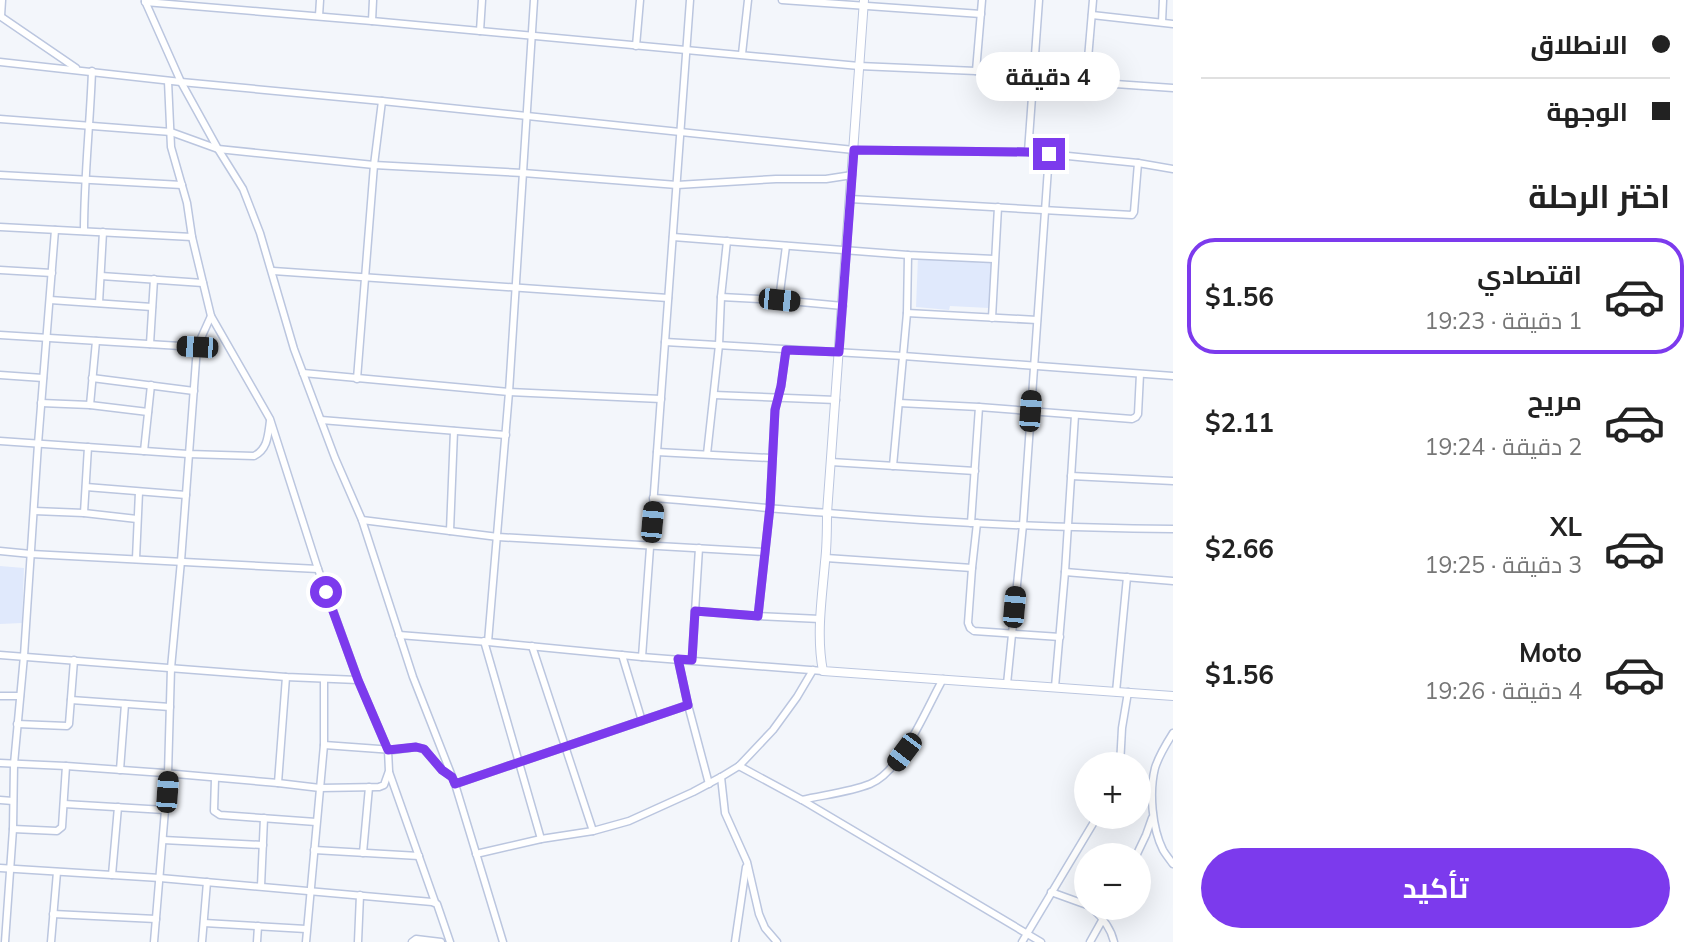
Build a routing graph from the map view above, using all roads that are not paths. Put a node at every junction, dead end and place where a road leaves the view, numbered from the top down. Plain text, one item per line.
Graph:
1 (2, 0) edge
2 (226, 0) edge
3 (320, 0) edge
4 (373, 0) edge
5 (482, 0) edge
6 (534, 0) edge
7 (640, 0) edge
8 (691, 0) edge
9 (748, 0) edge
10 (782, 0) edge
11 (932, 0) edge
12 (982, 0) edge
13 (1039, 0) edge
14 (1093, 0) edge
15 (1163, 0) edge
16 (144, 1) edge
17 (800, 1) edge
18 (172, 2) edge
19 (864, 3) edge
20 (225, 9) junction
21 (930, 9) junction
22 (981, 14) junction
23 (1092, 15) junction
24 (1, 16) edge
25 (319, 16) junction
26 (372, 20) junction
27 (1162, 22) junction
28 (1173, 24) edge
29 (480, 31) junction
30 (532, 36) junction
31 (636, 46) junction
32 (687, 50) junction
33 (742, 54) junction
34 (0, 62) edge
35 (859, 66) junction
36 (78, 69) junction
37 (92, 71) junction
38 (976, 71) junction
39 (1033, 76) junction
40 (168, 81) junction
41 (181, 82) junction
42 (1086, 82) junction
43 (1173, 88) edge
44 (382, 101) junction
45 (526, 117) junction
46 (0, 119) edge
47 (90, 126) junction
48 (171, 132) junction
49 (681, 132) junction
50 (218, 149) junction
51 (854, 150) junction
52 (1028, 152) junction
53 (1049, 154) junction
54 (1139, 163) junction
55 (374, 165) junction
56 (1173, 169) edge
57 (523, 173) junction
58 (0, 175) edge
59 (852, 175) junction
60 (84, 180) junction
61 (182, 185) junction
62 (677, 185) junction
63 (850, 199) junction
64 (998, 207) junction
65 (1045, 210) junction
66 (0, 227) edge
67 (55, 230) junction
68 (84, 231) junction
69 (103, 232) junction
70 (192, 237) junction
71 (673, 237) junction
72 (727, 242) junction
73 (786, 246) junction
74 (846, 249) junction
75 (908, 255) junction
76 (994, 259) junction
77 (0, 270) edge
78 (272, 271) junction
79 (52, 273) junction
80 (101, 275) junction
81 (365, 277) junction
82 (154, 279) junction
83 (203, 283) junction
84 (516, 287) junction
85 (721, 297) junction
86 (668, 298) junction
87 (50, 300) junction
88 (779, 300) junction
89 (99, 303) junction
90 (843, 306) junction
91 (152, 307) junction
92 (907, 313) junction
93 (211, 316) junction
94 (992, 318) junction
95 (1037, 320) junction
96 (0, 335) edge
97 (47, 338) junction
98 (96, 341) junction
99 (665, 342) junction
100 (150, 344) junction
101 (719, 345) junction
102 (197, 347) junction
103 (786, 350) junction
104 (839, 352) junction
105 (903, 356) junction
106 (1033, 366) junction
107 (303, 373) junction
108 (0, 374) edge
109 (1140, 374) junction
110 (1173, 376) edge
111 (43, 378) junction
112 (92, 378) junction
113 (357, 379) junction
114 (151, 386) junction
115 (194, 391) junction
116 (509, 392) junction
117 (714, 395) junction
118 (778, 398) junction
119 (661, 399) junction
120 (836, 400) junction
121 (41, 402) junction
122 (899, 403) junction
123 (90, 405) junction
124 (979, 407) junction
125 (1030, 411) junction
126 (148, 412) junction
127 (1075, 415) junction
128 (271, 419) junction
129 (321, 420) junction
130 (454, 431) junction
131 (506, 435) junction
132 (0, 441) edge
133 (38, 444) junction
134 (88, 447) junction
135 (144, 451) junction
136 (657, 452) junction
137 (188, 454) junction
138 (707, 454) junction
139 (771, 458) junction
140 (831, 462) junction
141 (893, 466) junction
142 (975, 471) junction
143 (1071, 476) junction
144 (1173, 481) edge
145 (86, 487) junction
146 (139, 492) junction
147 (186, 495) junction
148 (653, 498) junction
149 (770, 507) junction
150 (34, 511) junction
151 (84, 513) junction
152 (827, 513) junction
153 (137, 519) junction
154 (362, 520) junction
155 (974, 523) junction
156 (1023, 525) junction
157 (1068, 528) junction
158 (1173, 529) edge
159 (450, 531) junction
160 (498, 537) junction
161 (650, 546) junction
162 (699, 548) junction
163 (0, 551) edge
164 (764, 552) junction
165 (31, 554) junction
166 (826, 558) junction
167 (136, 559) junction
168 (181, 561) junction
169 (972, 568) junction
170 (318, 569) junction
171 (1065, 572) junction
172 (1127, 577) junction
173 (1173, 581) edge
174 (695, 611) junction
175 (758, 616) junction
176 (820, 619) junction
177 (1012, 634) junction
178 (399, 635) junction
179 (1060, 637) junction
180 (486, 642) junction
181 (532, 646) junction
182 (0, 655) edge
183 (622, 655) junction
184 (24, 656) junction
185 (642, 657) junction
186 (678, 659) junction
187 (74, 660) junction
188 (692, 660) junction
189 (171, 668) junction
190 (818, 670) junction
191 (286, 677) junction
192 (943, 679) junction
193 (324, 680) junction
194 (358, 680) junction
195 (1007, 684) junction
196 (1055, 687) junction
197 (1116, 692) junction
198 (1128, 692) junction
199 (0, 695) edge
200 (20, 696) junction
201 (1173, 696) edge
202 (71, 700) junction
203 (125, 704) junction
204 (688, 705) junction
205 (170, 707) junction
206 (642, 721) junction
207 (17, 724) junction
208 (1173, 733) edge
209 (324, 745) junction
210 (565, 748) junction
211 (388, 750) junction
212 (1121, 752) edge
213 (0, 763) edge
214 (520, 763) junction
215 (14, 764) junction
216 (66, 766) junction
217 (739, 766) junction
218 (120, 770) junction
219 (389, 771) junction
220 (168, 774) junction
221 (721, 777) junction
222 (215, 779) junction
223 (454, 780) junction
224 (278, 783) junction
225 (709, 784) junction
226 (320, 788) junction
227 (369, 788) junction
228 (0, 800) edge
229 (802, 800) junction
230 (13, 801) junction
231 (64, 804) junction
232 (118, 807) junction
233 (165, 810) junction
234 (1153, 816) junction
235 (264, 818) junction
236 (316, 822) junction
237 (13, 829) junction
238 (1090, 829) edge
239 (593, 831) junction
240 (541, 839) junction
241 (163, 840) junction
242 (1142, 843) edge
243 (263, 845) junction
244 (314, 850) junction
245 (363, 853) junction
246 (476, 854) junction
247 (419, 856) junction
248 (747, 862) junction
249 (1173, 864) edge
250 (0, 868) edge
251 (10, 870) junction
252 (57, 872) junction
253 (112, 875) junction
254 (160, 877) junction
255 (206, 881) junction
256 (261, 886) junction
257 (309, 891) junction
258 (1051, 892) junction
259 (360, 895) junction
260 (1074, 900) edge
261 (435, 902) junction
262 (53, 914) junction
263 (156, 919) junction
264 (1103, 920) edge
265 (1105, 920) edge
266 (204, 923) junction
267 (258, 926) junction
268 (306, 929) junction
269 (1027, 934) junction
270 (5, 942) edge
271 (51, 942) edge
272 (154, 942) edge
273 (202, 942) edge
274 (257, 942) edge
275 (306, 942) edge
276 (358, 942) edge
277 (412, 942) edge
278 (441, 942) edge
279 (450, 942) edge
280 (503, 942) edge
281 (735, 942) edge
282 (775, 942) edge
283 (1022, 942) edge
284 (1041, 942) edge
285 (1090, 942) edge
286 (1114, 942) edge

1 - 24 street
2 - 20 street
3 - 25 street
4 - 26 street
5 - 29 street
6 - 30 street
7 - 31 street
8 - 32 street
9 - 33 street
10 - 17 street
11 - 21 street
12 - 22 street
13 - 39 street
14 - 23 street
15 - 27 street
16 - 18 street
16 - 41 street
17 - 19 street
18 - 20 street
19 - 21 street
19 - 35 street
20 - 25 street
21 - 22 street
22 - 38 street
23 - 27 street
23 - 42 street
24 - 36 street
25 - 26 street
26 - 29 street
27 - 28 street
29 - 30 street
30 - 31 street
30 - 45 street
31 - 32 street
32 - 33 street
32 - 49 street
33 - 35 street
34 - 36 street
35 - 38 street
35 - 51 street
36 - 37 street
37 - 40 street
37 - 47 street
38 - 39 street
39 - 42 street
39 - 52 street
40 - 41 street
40 - 48 street
41 - 44 street
41 - 50 street
42 - 43 street
44 - 45 street
44 - 55 street
45 - 49 street
45 - 57 street
46 - 47 street
47 - 48 street
47 - 60 street
48 - 50 street
48 - 61 street
49 - 51 street
49 - 62 street
50 - 55 street
50 - 78 street
51 - 52 street
51 - 59 street
52 - 53 street
53 - 54 street
53 - 65 street
54 - 56 street
54 - 65 street
55 - 57 street
55 - 81 street
57 - 62 street
57 - 84 street
58 - 60 street
59 - 62 street
59 - 63 street
60 - 61 street
60 - 68 street
61 - 70 street
62 - 71 street
63 - 64 street
63 - 74 street
64 - 65 street
64 - 76 street
65 - 95 street
66 - 67 street
67 - 68 street
67 - 79 street
68 - 69 street
69 - 70 street
69 - 80 street
70 - 83 street
71 - 72 street
71 - 86 street
72 - 73 street
72 - 85 street
73 - 74 street
73 - 88 street
74 - 75 street
74 - 90 street
75 - 76 street
75 - 92 street
76 - 94 street
77 - 79 street
78 - 81 street
78 - 107 street
79 - 87 street
80 - 82 street
80 - 89 street
81 - 84 street
81 - 113 street
82 - 83 street
82 - 91 street
83 - 93 street
84 - 86 street
84 - 116 street
85 - 88 street
85 - 101 street
86 - 99 street
87 - 89 street
87 - 97 street
88 - 90 street
89 - 91 street
90 - 104 street
91 - 100 street
92 - 94 street
92 - 105 street
93 - 102 street
93 - 128 street
94 - 95 street
95 - 106 street
96 - 97 street
97 - 98 street
97 - 111 street
98 - 100 street
98 - 112 street
99 - 101 street
99 - 119 street
100 - 102 street
101 - 103 street
101 - 117 street
102 - 115 street
103 - 104 street
103 - 118 street
104 - 105 street
104 - 120 street
105 - 106 street
105 - 122 street
106 - 109 street
106 - 125 street
107 - 113 street
107 - 129 street
108 - 111 street
109 - 110 street
109 - 127 street
111 - 121 street
112 - 114 street
112 - 123 street
113 - 116 street
114 - 115 street
114 - 126 street
115 - 137 street
116 - 119 street
116 - 131 street
117 - 118 street
117 - 138 street
118 - 120 street
118 - 139 street
119 - 136 street
120 - 140 street
121 - 123 street
121 - 133 street
122 - 124 street
122 - 141 street
123 - 126 street
124 - 125 street
124 - 142 street
125 - 127 street
125 - 156 street
126 - 135 street
127 - 143 street
128 - 137 street
128 - 170 street
129 - 130 street
129 - 154 street
130 - 131 street
130 - 159 street
131 - 160 street
132 - 133 street
133 - 134 street
133 - 150 street
134 - 135 street
134 - 145 street
135 - 137 street
136 - 138 street
136 - 148 street
137 - 147 street
138 - 139 street
139 - 149 street
140 - 141 street
140 - 152 street
141 - 142 street
142 - 155 street
143 - 144 street
143 - 157 street
145 - 146 street
145 - 151 street
146 - 147 street
146 - 153 street
147 - 168 street
148 - 149 street
148 - 161 street
149 - 152 street
149 - 164 street
150 - 151 street
150 - 165 street
151 - 153 street
152 - 155 street
152 - 166 street
153 - 167 street
154 - 159 street
154 - 178 street
155 - 156 street
155 - 169 street
156 - 157 street
156 - 177 street
157 - 158 street
157 - 171 street
159 - 160 street
160 - 161 street
160 - 180 street
161 - 162 street
161 - 185 street
162 - 164 street
162 - 174 street
163 - 165 street
164 - 175 street
165 - 167 street
165 - 184 street
166 - 169 street
166 - 176 street
167 - 168 street
168 - 170 street
168 - 189 street
169 - 177 street
170 - 194 street
171 - 172 street
171 - 179 street
172 - 173 street
172 - 197 street
174 - 175 street
174 - 188 street
175 - 176 street
176 - 190 street
177 - 179 street
177 - 195 street
178 - 180 street
178 - 223 street
179 - 196 street
180 - 181 street
180 - 214 street
181 - 183 street
181 - 210 street
182 - 184 street
183 - 185 street
183 - 206 street
184 - 187 street
184 - 200 street
185 - 186 street
186 - 188 street
186 - 204 street
187 - 189 street
187 - 202 street
188 - 190 street
189 - 191 street
189 - 205 street
190 - 192 street
190 - 217 street
191 - 193 street
191 - 224 street
192 - 195 street
192 - 229 street
193 - 194 street
193 - 209 street
194 - 211 street
195 - 196 street
196 - 197 street
197 - 198 street
198 - 201 street
198 - 212 street
199 - 200 street
200 - 207 street
202 - 203 street
202 - 207 street
203 - 205 street
203 - 218 street
204 - 206 street
204 - 225 street
205 - 220 street
206 - 210 street
207 - 215 street
208 - 234 street
209 - 211 street
209 - 226 street
210 - 214 street
210 - 239 street
211 - 219 street
211 - 223 street
213 - 215 street
214 - 223 street
214 - 240 street
215 - 216 street
215 - 230 street
216 - 218 street
216 - 231 street
217 - 221 street
217 - 229 street
218 - 220 street
219 - 227 street
219 - 247 street
220 - 222 street
220 - 233 street
221 - 225 street
221 - 248 street
222 - 224 street
222 - 235 street
223 - 246 street
224 - 226 street
225 - 239 street
226 - 227 street
226 - 236 street
227 - 245 street
228 - 230 street
229 - 269 street
230 - 237 street
231 - 232 street
231 - 237 street
232 - 233 street
232 - 253 street
233 - 241 street
234 - 242 street
234 - 249 street
235 - 236 street
235 - 243 street
236 - 244 street
237 - 251 street
238 - 258 street
239 - 240 street
240 - 246 street
241 - 243 street
241 - 254 street
243 - 256 street
244 - 245 street
244 - 257 street
245 - 247 street
246 - 280 street
247 - 261 street
248 - 281 street
248 - 282 street
250 - 251 street
251 - 252 street
251 - 270 street
252 - 253 street
252 - 262 street
253 - 254 street
254 - 255 street
254 - 263 street
255 - 256 street
255 - 266 street
256 - 257 street
257 - 259 street
257 - 268 street
258 - 260 street
258 - 269 street
259 - 261 street
259 - 276 street
261 - 279 street
262 - 263 street
262 - 271 street
263 - 272 street
264 - 285 street
265 - 286 street
266 - 267 street
266 - 273 street
267 - 268 street
267 - 274 street
268 - 275 street
269 - 283 street
269 - 284 street
277 - 278 street

